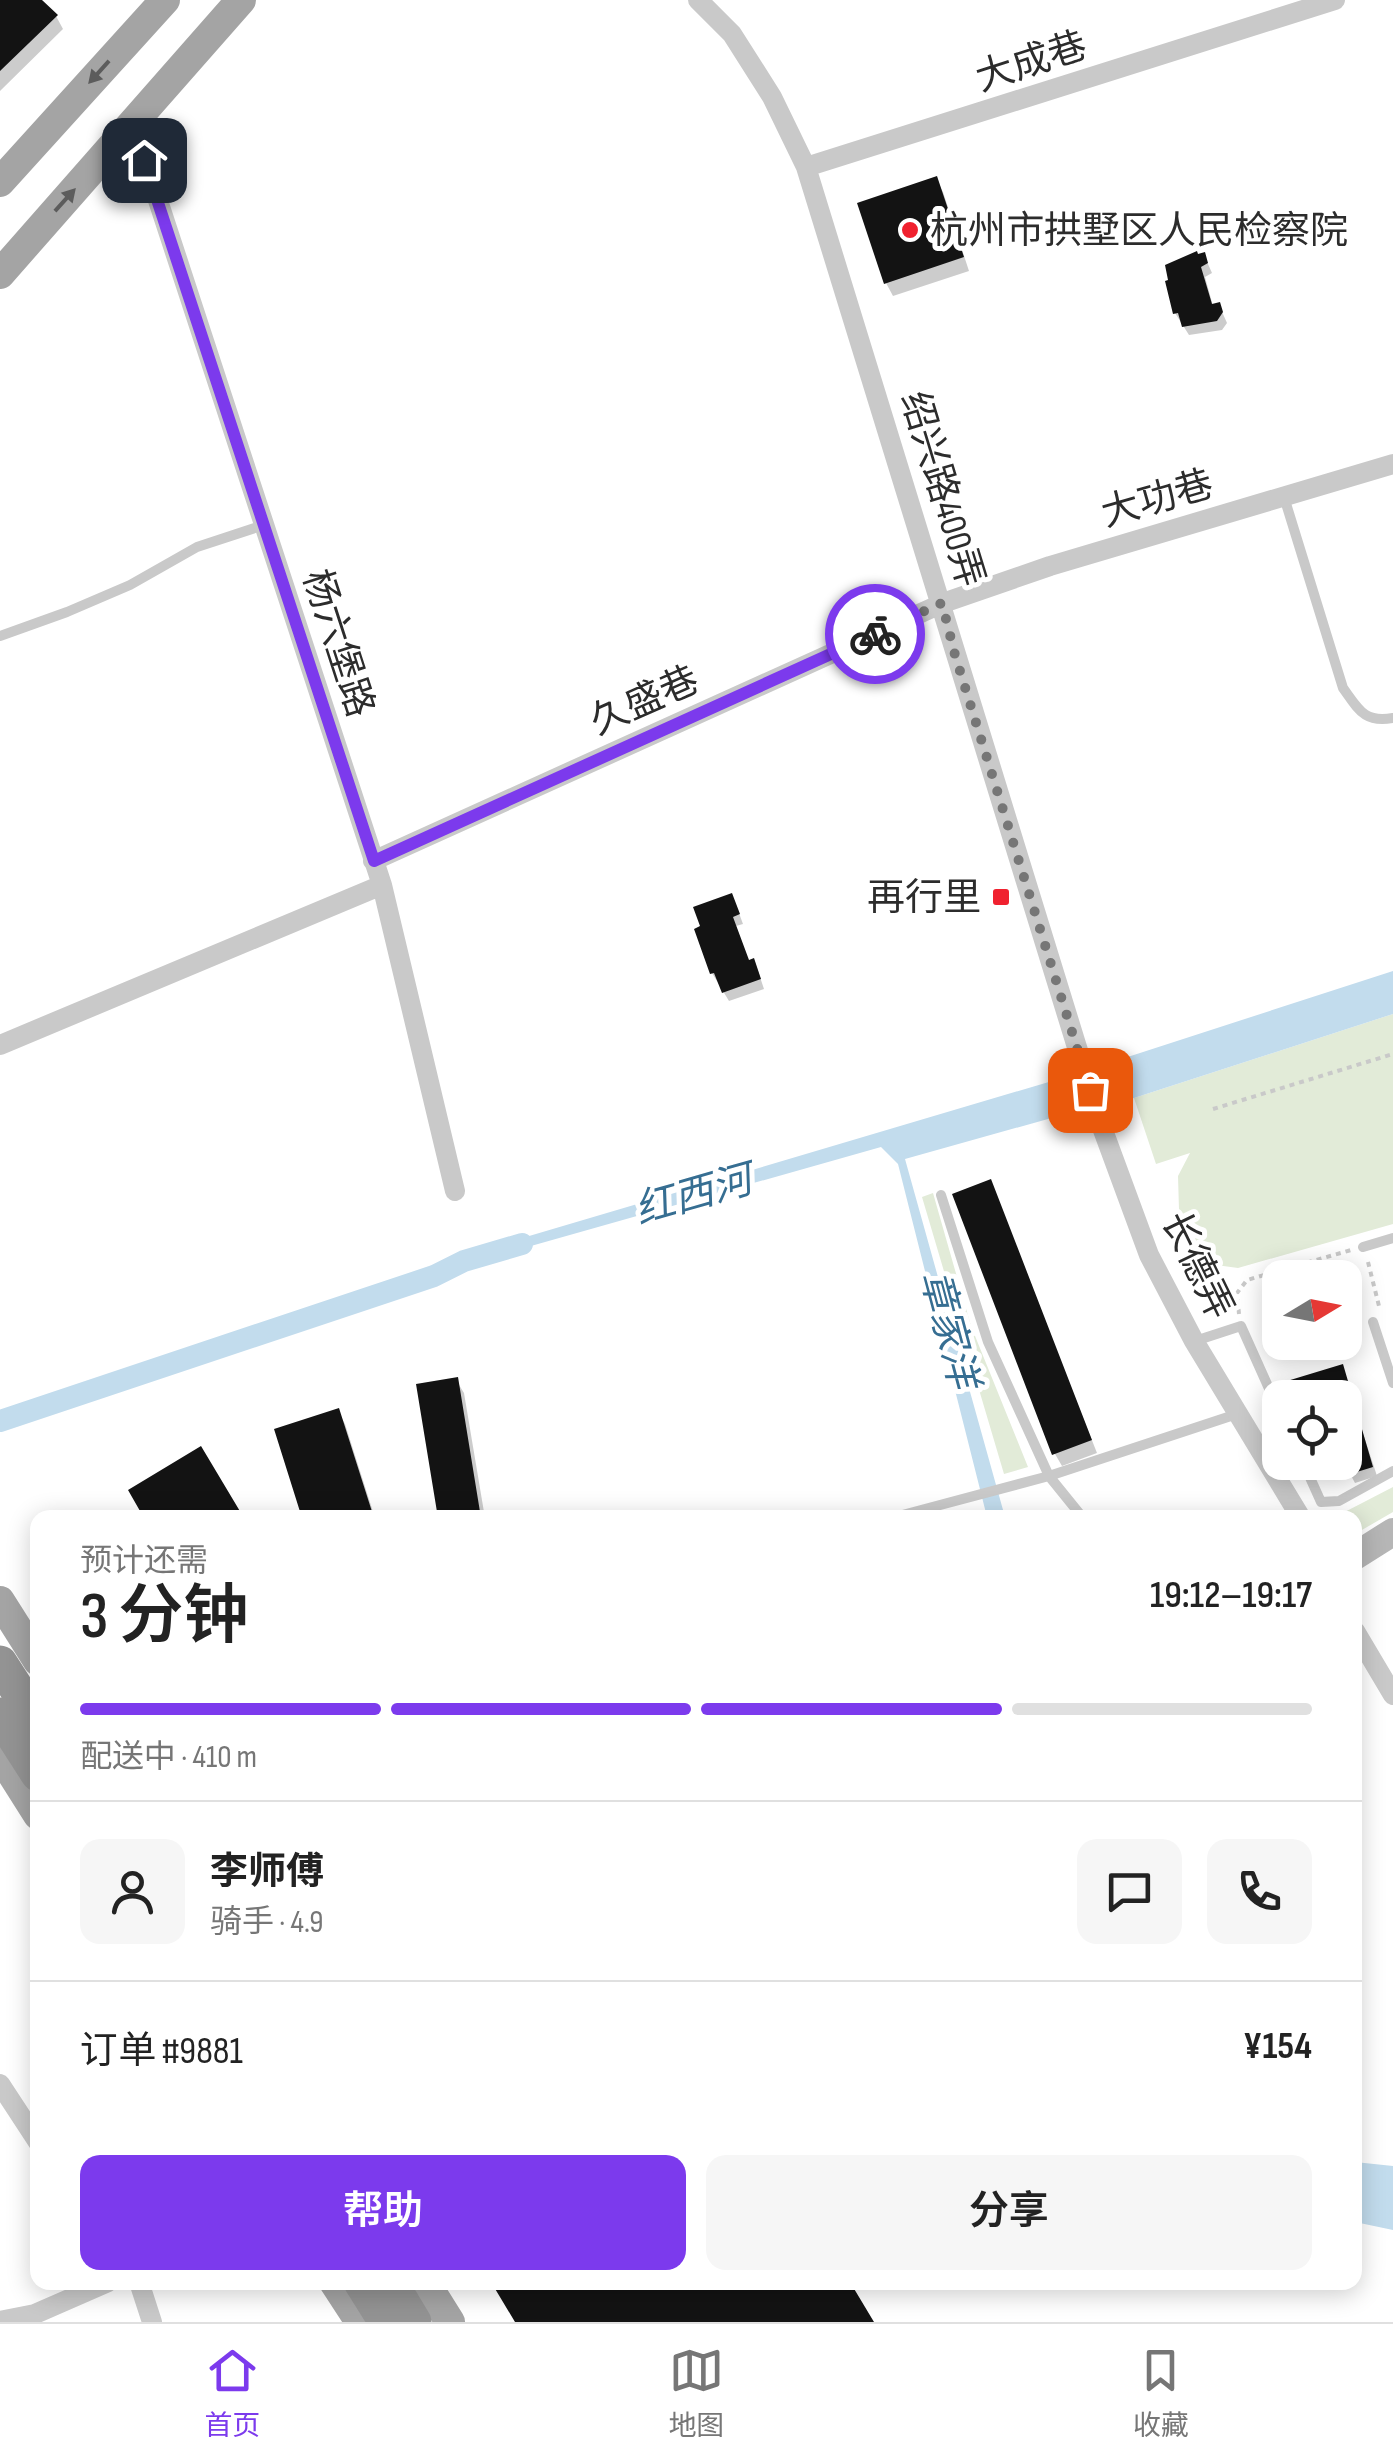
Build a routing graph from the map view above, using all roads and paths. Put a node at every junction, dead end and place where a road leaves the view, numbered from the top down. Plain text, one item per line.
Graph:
1 (165, 0) edge
2 (241, 0) edge
3 (698, 0) edge
4 (1335, 0) edge
5 (132, 124) junction
6 (806, 168) junction
7 (0, 182) edge
8 (0, 274) edge
9 (1393, 464) edge
10 (1284, 497) junction
11 (264, 524) junction
12 (942, 603) junction
13 (0, 636) edge
14 (1393, 718) edge
15 (374, 861) junction
16 (382, 886) junction
17 (1071, 1024) joint
18 (0, 1045) edge
19 (1393, 1054) edge
20 (1213, 1109) dead end
21 (455, 1191) dead end
22 (942, 1195) dead end
23 (1393, 1238) edge
24 (1364, 1246) junction
25 (1373, 1322) junction
26 (1241, 1326) junction
27 (1362, 1332) edge
28 (1194, 1341) junction
29 (1262, 1352) edge
30 (1265, 1380) edge
31 (1393, 1383) edge
32 (1238, 1414) junction
33 (1393, 1471) edge
34 (1049, 1476) junction
35 (1310, 1480) edge
36 (918, 1510) edge
37 (1077, 1510) edge
38 (1296, 1510) edge
39 (1393, 1532) edge
40 (1362, 1552) edge
41 (0, 1601) edge
42 (1362, 1643) edge
43 (30, 1648) edge
44 (0, 1662) edge
45 (1393, 1695) edge
46 (30, 1709) edge
47 (0, 1715) edge
48 (0, 1756) edge
49 (30, 1762) edge
50 (30, 1803) edge
51 (0, 2084) edge
52 (30, 2130) edge
53 (90, 2290) edge
54 (142, 2290) edge
55 (339, 2290) edge
56 (366, 2290) edge
57 (395, 2290) edge
58 (430, 2290) edge
59 (0, 2322) edge
60 (152, 2322) edge
61 (360, 2322) edge
62 (386, 2322) edge
63 (414, 2322) edge
64 (450, 2322) edge

1 -> 7 main road
2 - 5 main road
3 - 6 street, 绍兴路400弄
4 - 6 street, 大成巷
8 -> 5 main road
5 - 11 street, 杨六堡路
6 - 12 street, 绍兴路400弄
9 - 10 street, 大功巷
10 - 12 street, 大功巷
10 - 14 lane
11 - 13 lane
11 - 15 street, 杨六堡路
12 - 15 street, 久盛巷
12 - 17 street, 绍兴路400弄
15 - 16 street, 杨六堡路
16 - 18 street
16 - 21 street, 杨六堡路
17 - 28 street, 长德弄
19 - 20 path
22 - 34 lane
23 - 24 lane
24 - 25 path
24 - 26 path
25 - 27 path
25 - 31 lane
26 - 28 lane
26 - 29 path
26 - 30 lane
28 - 32 street, 长德弄
32 - 34 lane
32 - 38 street, 长德弄
33 - 35 lane
34 - 36 lane
34 - 37 lane
39 - 40 street
41 - 43 main road
42 - 45 street
44 - 46 highway
47 - 49 highway
48 - 50 main road
51 - 52 street
53 - 59 street
54 - 60 street
55 - 61 main road
56 - 62 highway
57 - 63 highway
58 - 64 main road

